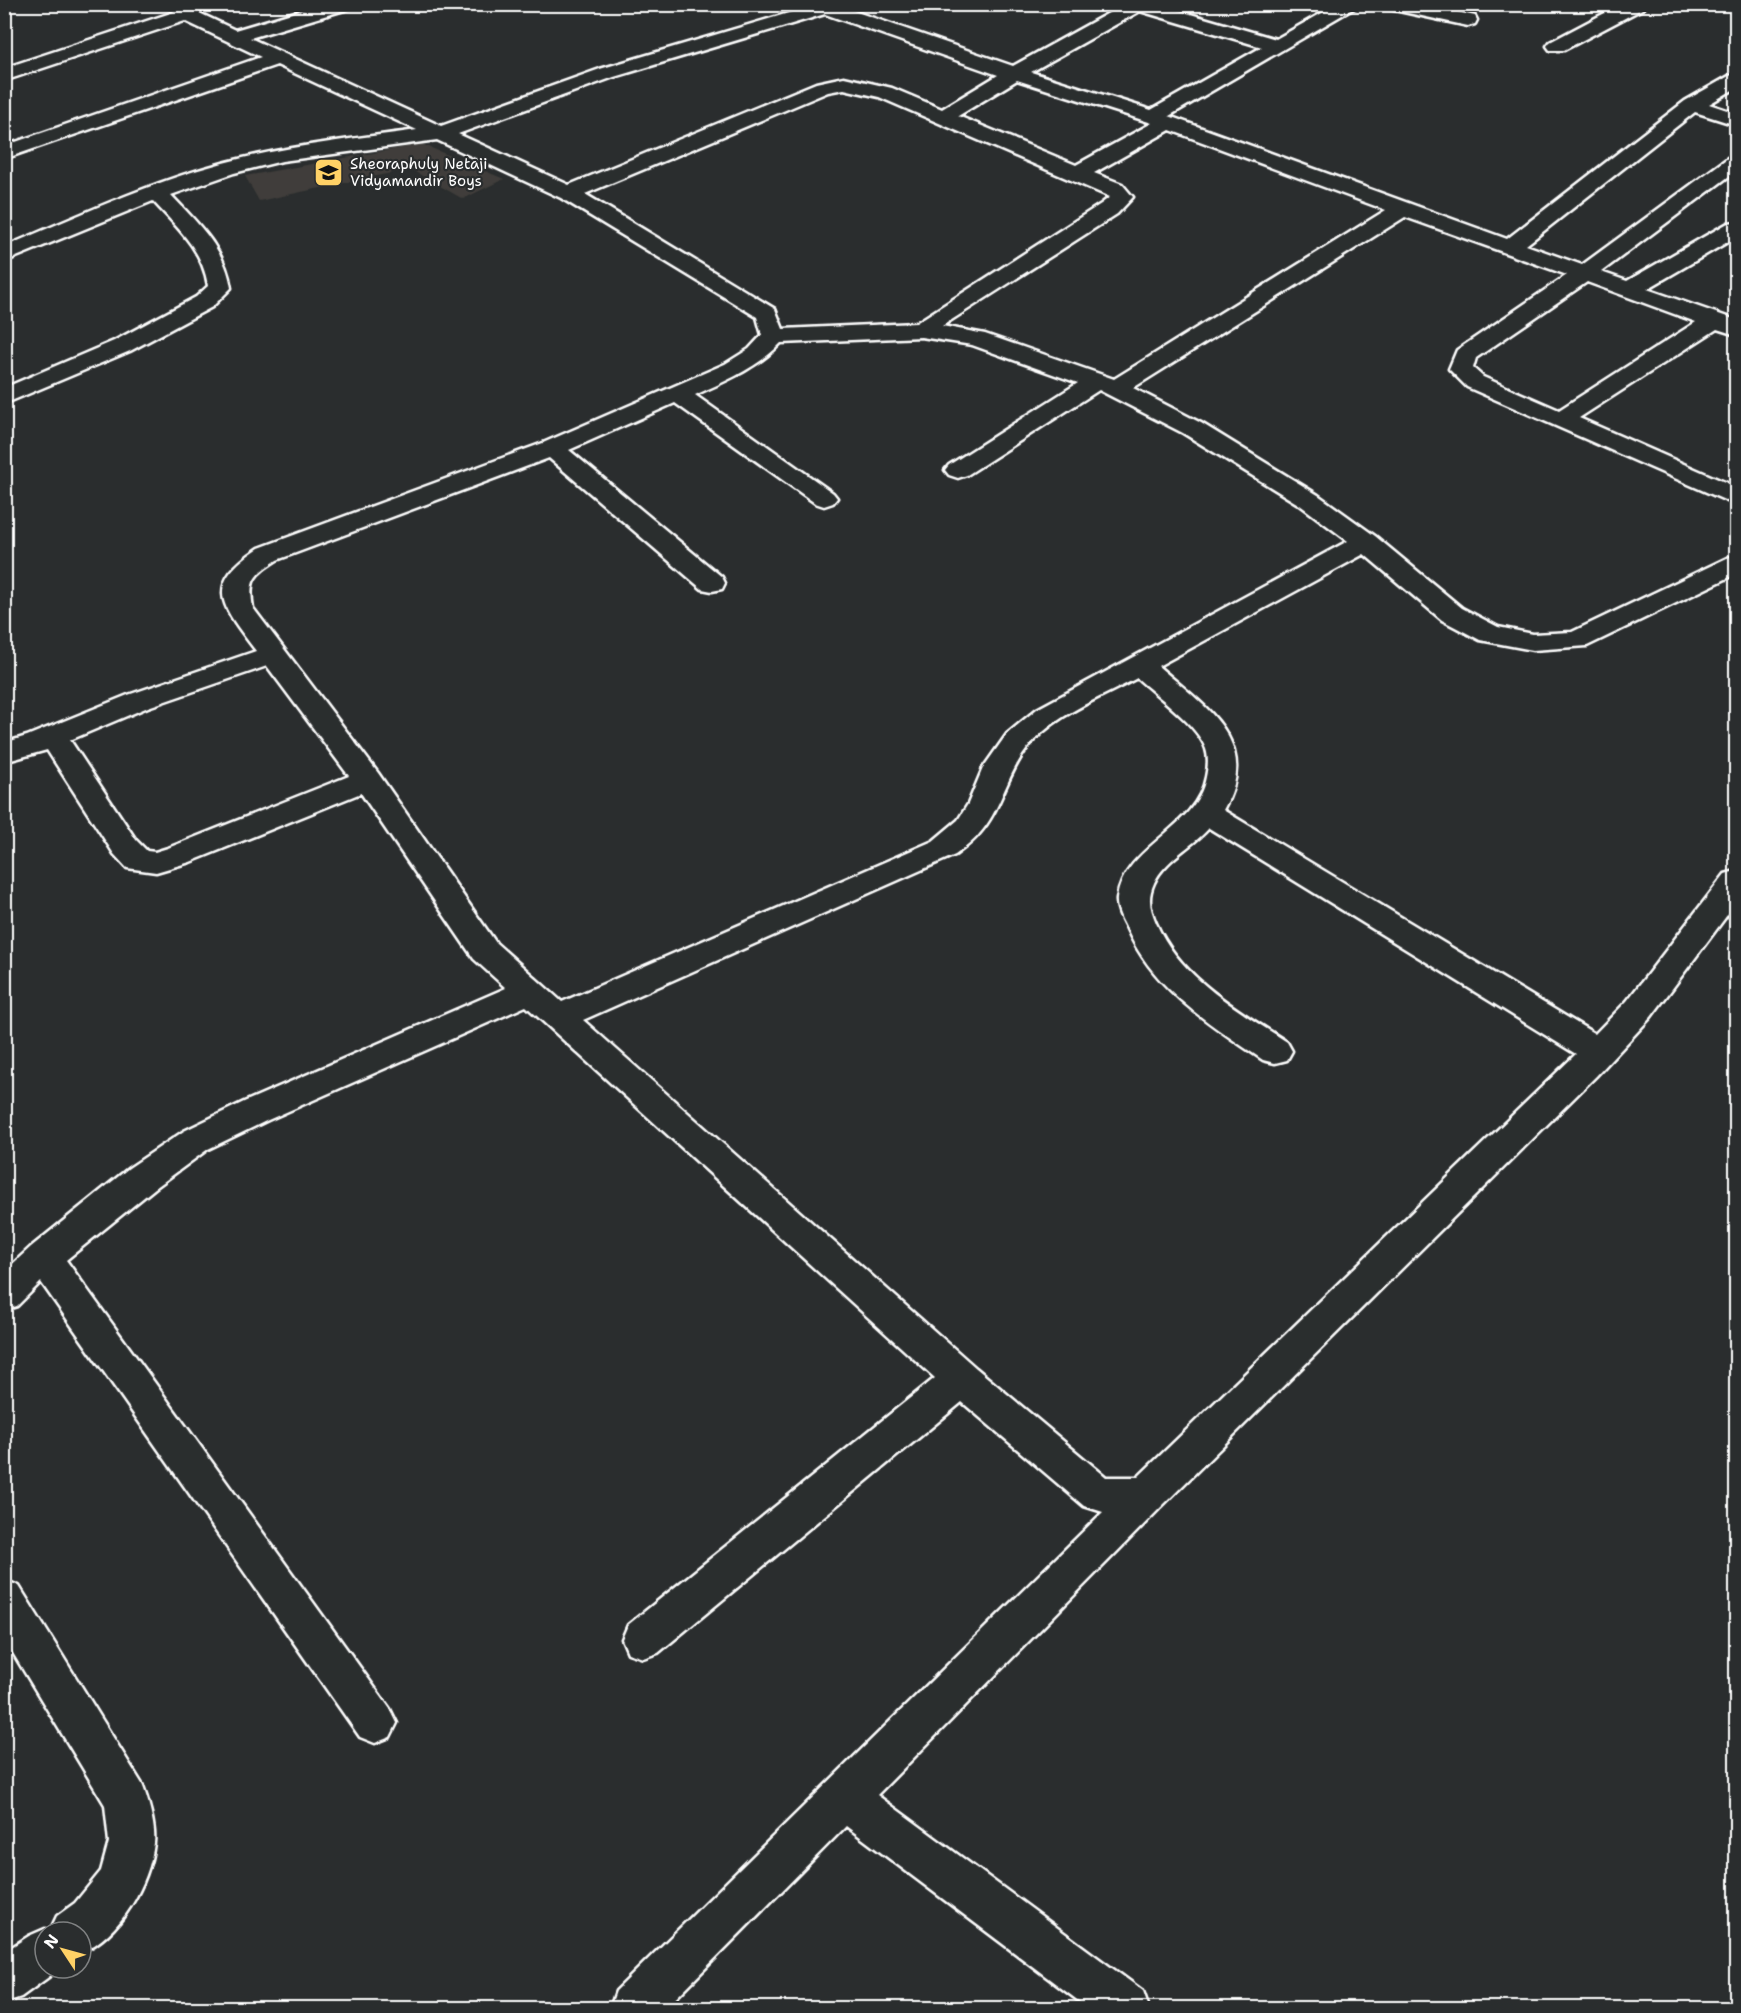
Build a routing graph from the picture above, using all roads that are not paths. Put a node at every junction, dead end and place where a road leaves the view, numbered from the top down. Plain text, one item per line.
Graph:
1 (344, 4) edge
2 (1352, 4) edge
3 (1392, 4) edge
4 (1637, 4) edge
5 (826, 6) edge
6 (182, 9) edge
7 (1468, 20) dead end
8 (233, 37) junction
9 (1279, 46) junction
10 (1557, 46) dead end
11 (278, 58) junction
12 (1016, 73) junction
13 (4, 75) edge
14 (1737, 80) edge
15 (1692, 105) junction
16 (944, 116) junction
17 (1162, 119) junction
18 (1737, 119) edge
19 (440, 133) junction
20 (4, 153) edge
21 (1737, 161) edge
22 (1078, 173) junction
23 (157, 193) junction
24 (568, 193) junction
25 (1403, 209) junction
26 (1737, 228) edge
27 (1510, 247) junction
28 (4, 255) edge
29 (1586, 273) junction
30 (1629, 289) junction
31 (1726, 323) edge
32 (921, 330) junction
33 (774, 336) junction
34 (1106, 385) junction
35 (678, 394) junction
36 (4, 397) edge
37 (1563, 418) junction
38 (552, 448) junction
39 (958, 470) dead end
40 (1737, 495) edge
41 (824, 498) dead end
42 (1366, 542) junction
43 (1737, 564) edge
44 (712, 583) dead end
45 (273, 655) junction
46 (1139, 664) junction
47 (53, 736) junction
48 (4, 753) edge
49 (367, 780) junction
50 (1206, 813) junction
51 (1737, 882) edge
52 (530, 991) junction
53 (558, 1017) junction
54 (1275, 1051) dead end
55 (1598, 1052) junction
56 (44, 1257) junction
57 (4, 1295) edge
58 (962, 1379) junction
59 (1147, 1495) junction
60 (4, 1599) edge
61 (643, 1639) dead end
62 (375, 1723) dead end
63 (844, 1798) junction
64 (90, 1920) edge
65 (33, 1960) edge
66 (4, 1980) edge
67 (633, 2008) edge
68 (1126, 2008) edge

1 - 8 street
2 - 9 street
3 - 7 street
4 - 10 street
5 - 12 street
5 - 19 street
6 - 8 street
6 - 13 street
8 - 11 street
9 - 12 street
9 - 17 street
11 - 19 street
11 - 20 street
12 - 16 street
12 - 17 street
14 - 15 street
15 - 18 street
15 - 27 street
16 - 22 street
16 - 24 street
17 - 22 street
17 - 25 street
19 - 23 street
19 - 24 street
21 - 29 street
22 - 32 street
23 - 28 street
23 - 36 street
24 - 33 street
25 - 27 street
25 - 34 street
26 - 30 street
27 - 29 street
29 - 30 street
29 - 37 street
30 - 31 street
31 - 37 street
32 - 33 street
32 - 34 street
33 - 35 street
34 - 39 street
34 - 42 street
35 - 38 street
35 - 41 street
37 - 40 street
38 - 44 street
38 - 45 street
42 - 43 street
42 - 46 street
45 - 47 street
45 - 49 street
46 - 50 street
46 - 53 street
47 - 48 street
47 - 49 street
49 - 52 street
50 - 54 street
50 - 55 street
51 - 55 street
52 - 53 street
52 - 56 street
53 - 58 street
55 - 59 street
56 - 57 street
56 - 62 street
58 - 59 street
58 - 61 street
59 - 63 street
60 - 64 street
63 - 67 street
63 - 68 street
65 - 66 street

